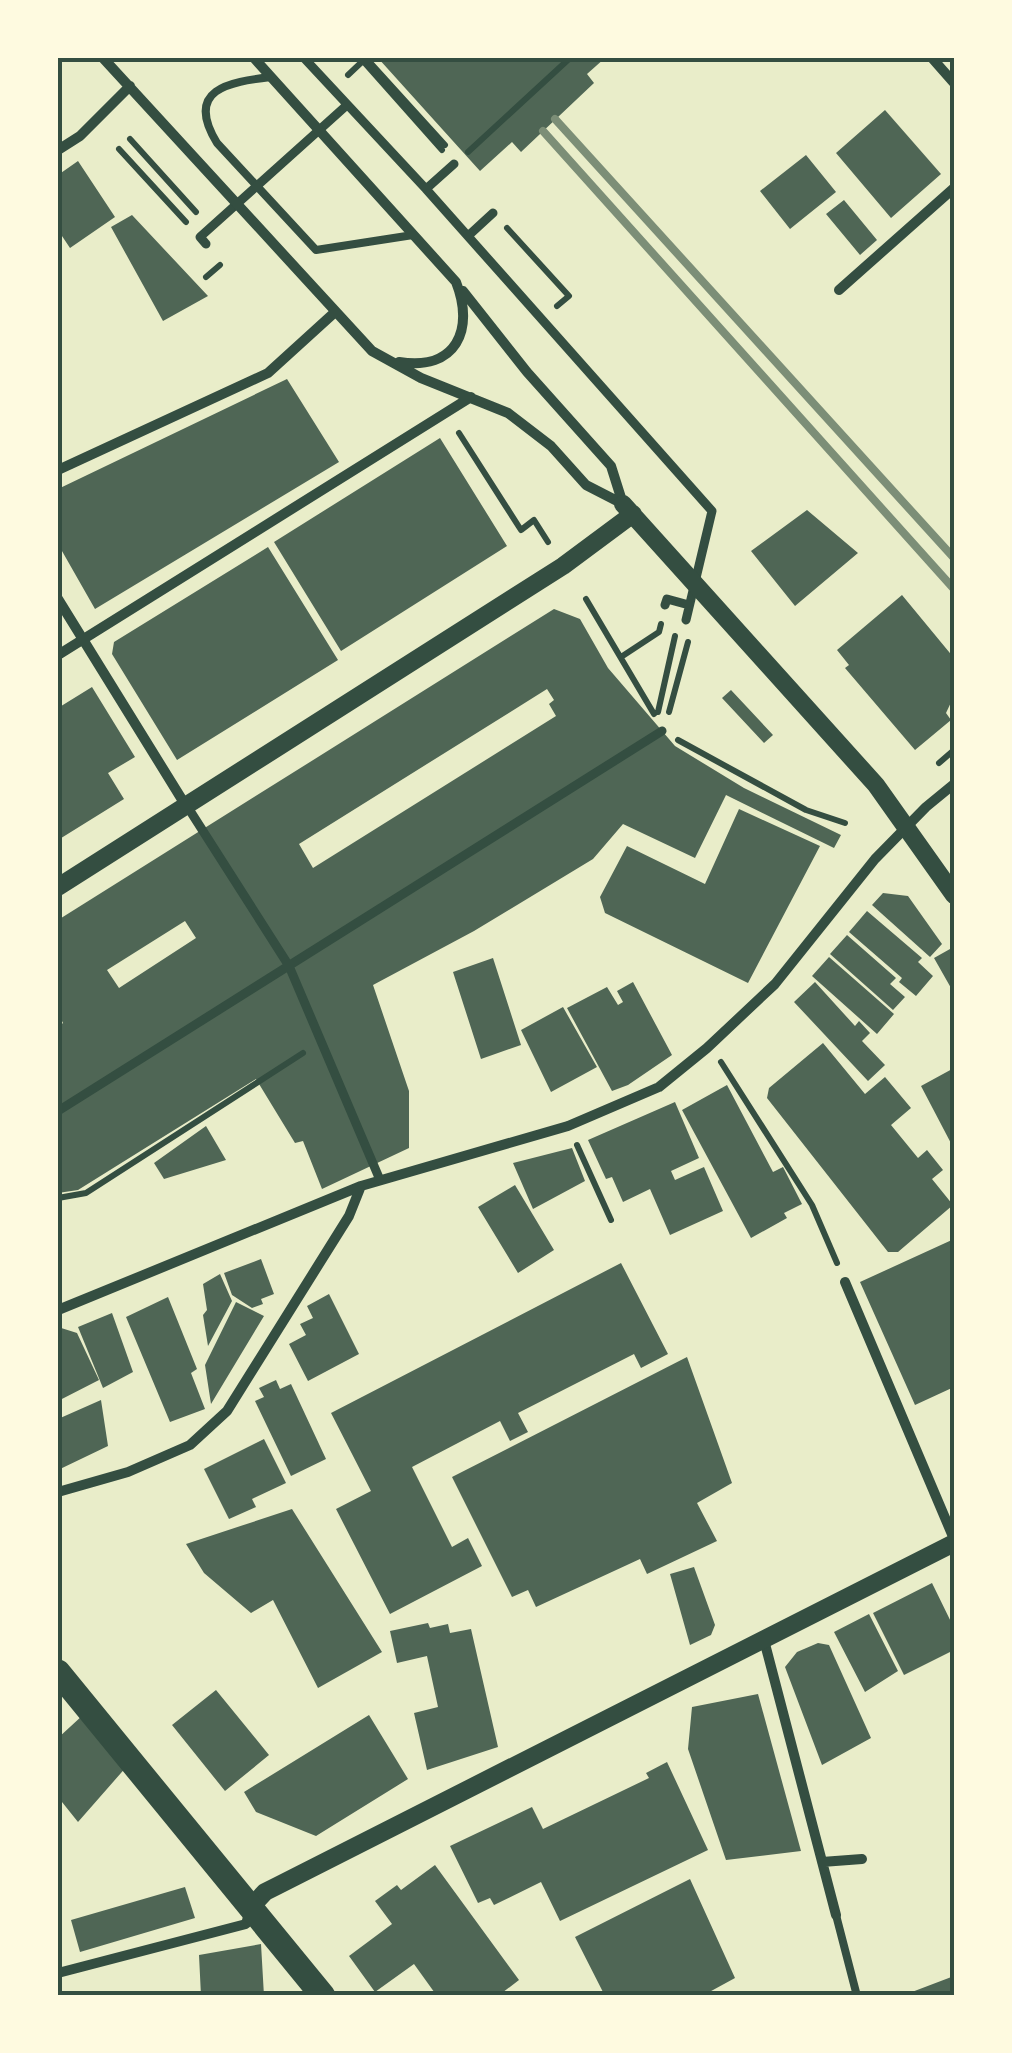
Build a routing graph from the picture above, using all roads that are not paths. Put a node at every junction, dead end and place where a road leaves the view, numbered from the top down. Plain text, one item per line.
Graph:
1 (103, 58) edge
2 (254, 58) edge
3 (304, 58) edge
4 (932, 58) edge
5 (271, 76) junction
6 (954, 82) edge
7 (130, 86) junction
8 (347, 104) junction
9 (58, 150) edge
10 (457, 162) road end
11 (426, 188) junction
12 (954, 188) edge
13 (493, 213) road end
14 (415, 235) junction
15 (468, 236) junction
16 (203, 240) road end
17 (456, 282) junction
18 (839, 290) dead end
19 (334, 313) junction
20 (388, 360) junction
21 (470, 397) junction
22 (58, 470) edge
23 (628, 509) junction
24 (58, 598) edge
25 (666, 605) dead end
26 (689, 605) junction
27 (686, 620) road end
28 (82, 640) junction
29 (58, 655) edge
30 (662, 731) road end
31 (954, 784) edge
32 (186, 806) junction
33 (908, 827) junction
34 (58, 887) edge
35 (954, 895) edge
36 (289, 966) junction
37 (58, 1111) edge
38 (380, 1180) junction
39 (361, 1186) junction
40 (846, 1282) road end
41 (58, 1310) edge
42 (58, 1492) edge
43 (954, 1541) edge
44 (764, 1640) junction
45 (58, 1672) edge
46 (862, 1859) dead end
47 (822, 1862) junction
48 (250, 1908) junction
49 (836, 1915) joint
50 (58, 1973) edge
51 (322, 1996) edge
52 (857, 1996) edge

1 - 7 street
2 - 5 street
3 - 8 street
4 - 6 street
5 - 14 street
5 - 14 lane
7 - 9 street
7 - 19 street
8 - 11 street
8 - 16 street
10 - 11 street
11 - 15 street
12 - 18 street
13 - 15 street
14 - 17 street
15 - 26 street
17 - 20 street
17 - 23 street
19 - 20 street
19 - 22 street
20 - 21 street
21 - 23 street
21 - 28 street
23 - 32 street
23 - 33 street
24 - 28 street
25 - 26 street
26 - 27 street
28 - 29 street
28 - 32 street
30 - 36 street
31 - 33 street
32 - 34 street
32 - 36 street
33 - 35 street
33 - 38 street
36 - 37 street
36 - 38 street
38 - 39 street
39 - 41 street
39 - 42 street
40 - 43 street
43 - 44 street
44 - 47 street
44 - 48 street
45 - 48 main road
46 - 47 street
47 - 49 street
48 - 50 street
48 - 51 main road
49 - 52 lane

